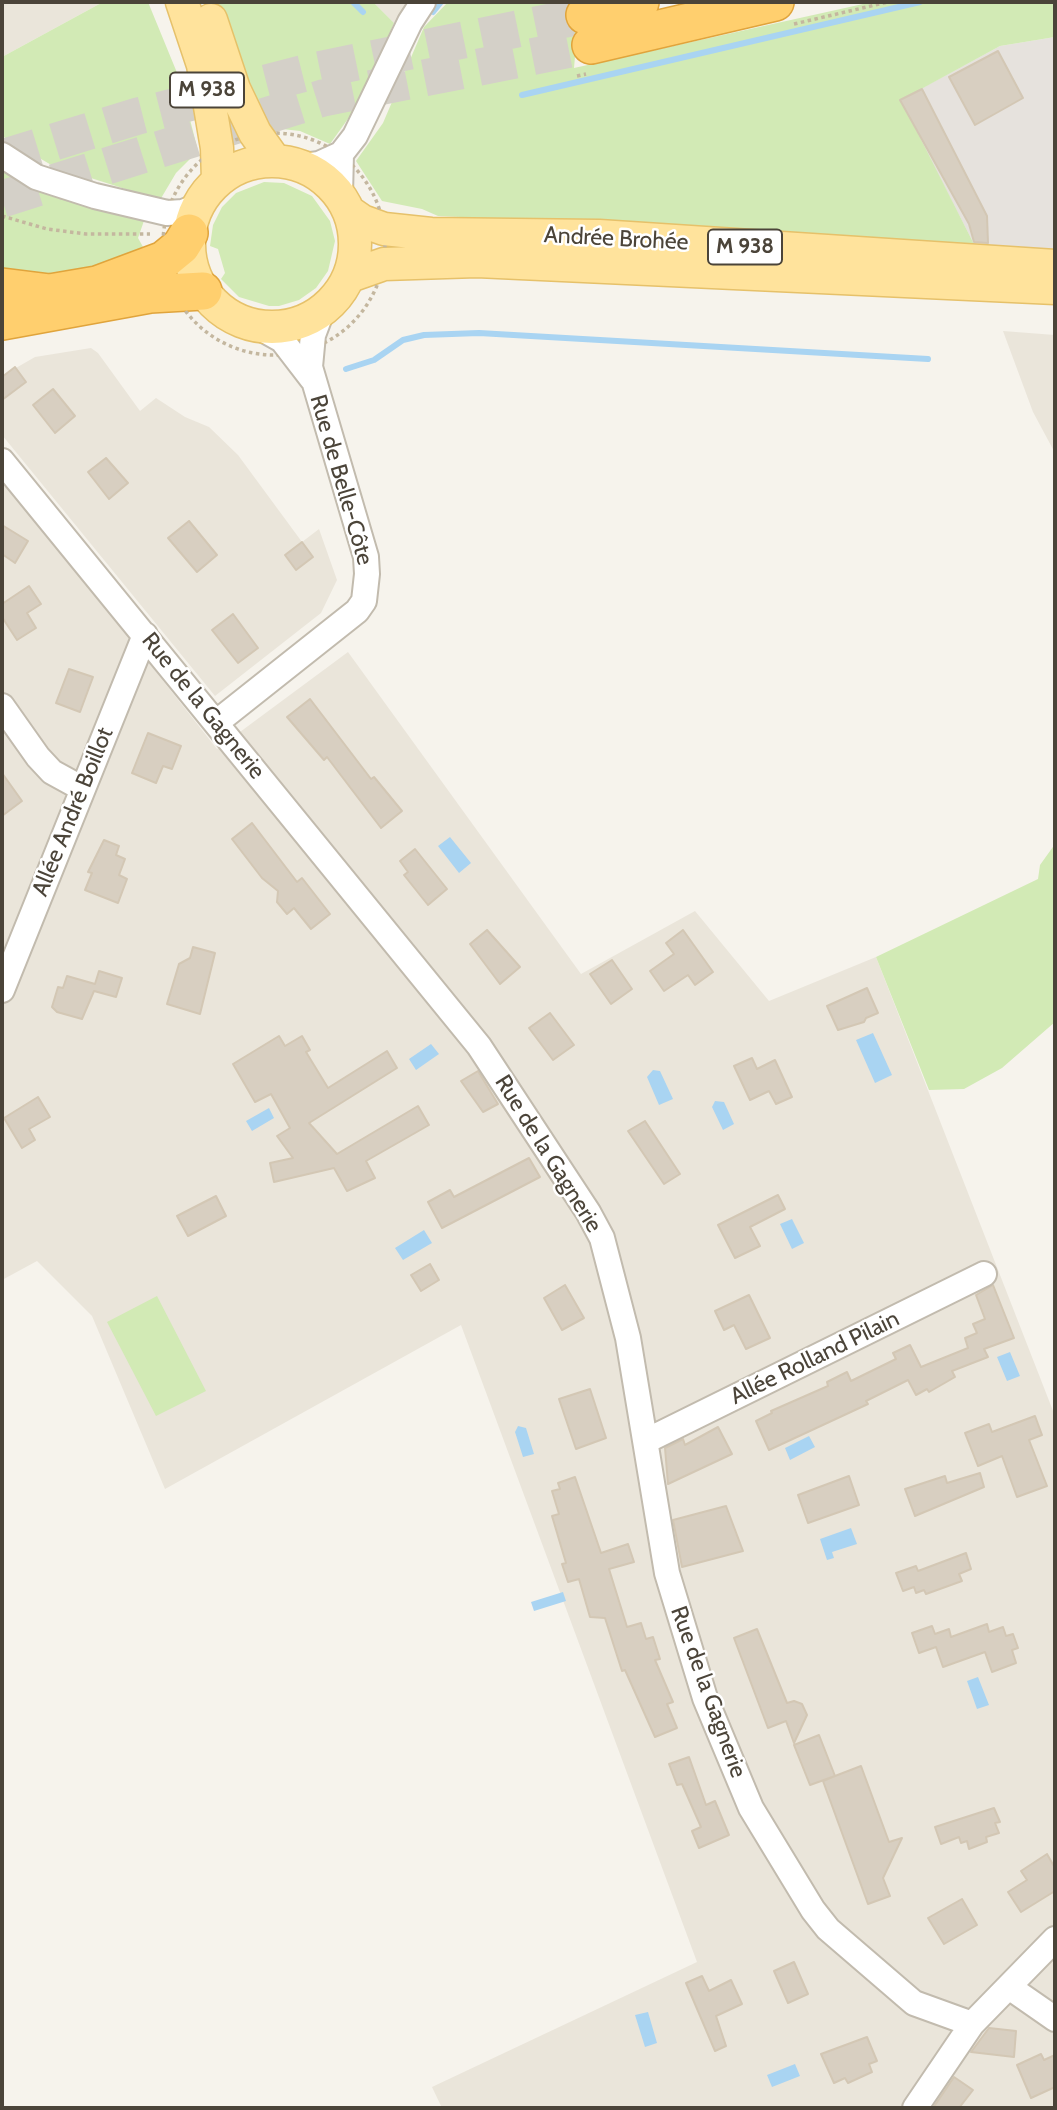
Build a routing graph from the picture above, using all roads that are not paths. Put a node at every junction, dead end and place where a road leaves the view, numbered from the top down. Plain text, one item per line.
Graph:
1 (182, 2) edge
2 (205, 2) edge
3 (423, 2) edge
4 (640, 2) edge
5 (775, 2) edge
6 (341, 154) junction
7 (2, 155) edge
8 (289, 164) junction
9 (212, 168) junction
10 (356, 207) junction
11 (180, 220) junction
12 (1055, 266) edge
13 (365, 277) junction
14 (2, 287) edge
15 (1055, 288) edge
16 (189, 295) junction
17 (322, 311) junction
18 (2, 321) edge
19 (257, 326) junction
20 (312, 379) junction
21 (5, 471) edge
22 (145, 635) junction
23 (2, 706) edge
24 (217, 722) junction
25 (83, 789) junction
26 (2, 989) edge
27 (984, 1274) dead end
28 (646, 1441) junction
29 (1055, 1939) edge
30 (1009, 1987) junction
31 (1055, 2019) edge
32 (972, 2025) junction
33 (915, 2108) edge

1 - 9 main road, M 938
2 - 8 main road, M 938
3 - 6 street
4 - 5 highway
6 - 8 street
6 - 10 street
7 - 11 street
8 - 9 main road
8 - 10 main road, M 938
9 - 11 main road
10 - 12 main road, Andrée Brohée / M 938
10 - 13 main road
11 - 14 highway
11 - 16 main road
13 - 15 main road, Andrée Brohée / M 938
13 - 17 main road
16 - 18 highway
16 - 19 main road
17 - 19 main road
17 - 20 street, Rue de Belle-Côte
19 - 20 street, Rue de Belle-Côte
20 - 24 street, Rue de Belle-Côte
21 - 22 street, Rue de la Gagnerie
22 - 24 street, Rue de la Gagnerie
22 - 25 street, Allée André Boillot
23 - 25 street
24 - 28 street, Rue de la Gagnerie
25 - 26 street, Allée André Boillot
27 - 28 street, Allée Rolland Pilain
28 - 32 street, Rue de la Gagnerie
29 - 30 street
30 - 31 street
30 - 32 street
32 - 33 street

